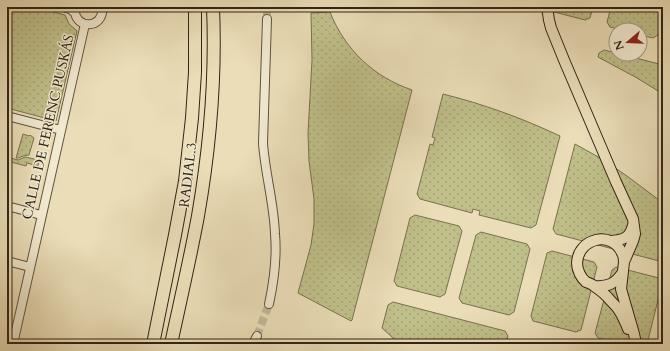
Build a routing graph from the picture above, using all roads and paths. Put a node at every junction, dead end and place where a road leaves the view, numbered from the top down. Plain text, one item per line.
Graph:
1 (63, 7) edge
2 (102, 7) edge
3 (195, 7) edge
4 (213, 7) edge
5 (547, 7) edge
6 (75, 10) edge
7 (267, 19) tunnel mouth
8 (85, 24) junction
9 (7, 116) edge
10 (61, 130) junction
11 (7, 206) edge
12 (41, 216) junction
13 (633, 219) junction
14 (611, 241) junction
15 (7, 261) edge
16 (30, 267) junction
17 (624, 267) junction
18 (594, 286) junction
19 (269, 304) tunnel mouth
20 (257, 336) tunnel mouth
21 (13, 344) edge
22 (153, 344) edge
23 (171, 344) edge
24 (253, 344) edge
25 (635, 344) edge

1 - 6 street
2 - 8 street
3 - 22 highway, RADIAL 3
4 - 23 highway, RADIAL 3
5 - 13 main road
6 - 8 street
7 - 19 street
8 - 10 street, CALLE DE FERENC PUSKÁS
9 - 10 street
10 - 12 street, CALLE DE FERENC PUSKÁS
11 - 12 street
12 - 16 street, CALLE DE FERENC PUSKÁS
13 - 14 main road
13 - 17 main road
14 - 17 main road
14 - 18 main road
15 - 16 street
16 - 21 street, CALLE DE FERENC PUSKÁS
17 - 18 main road
17 - 25 main road
18 - 25 main road
20 - 24 street

